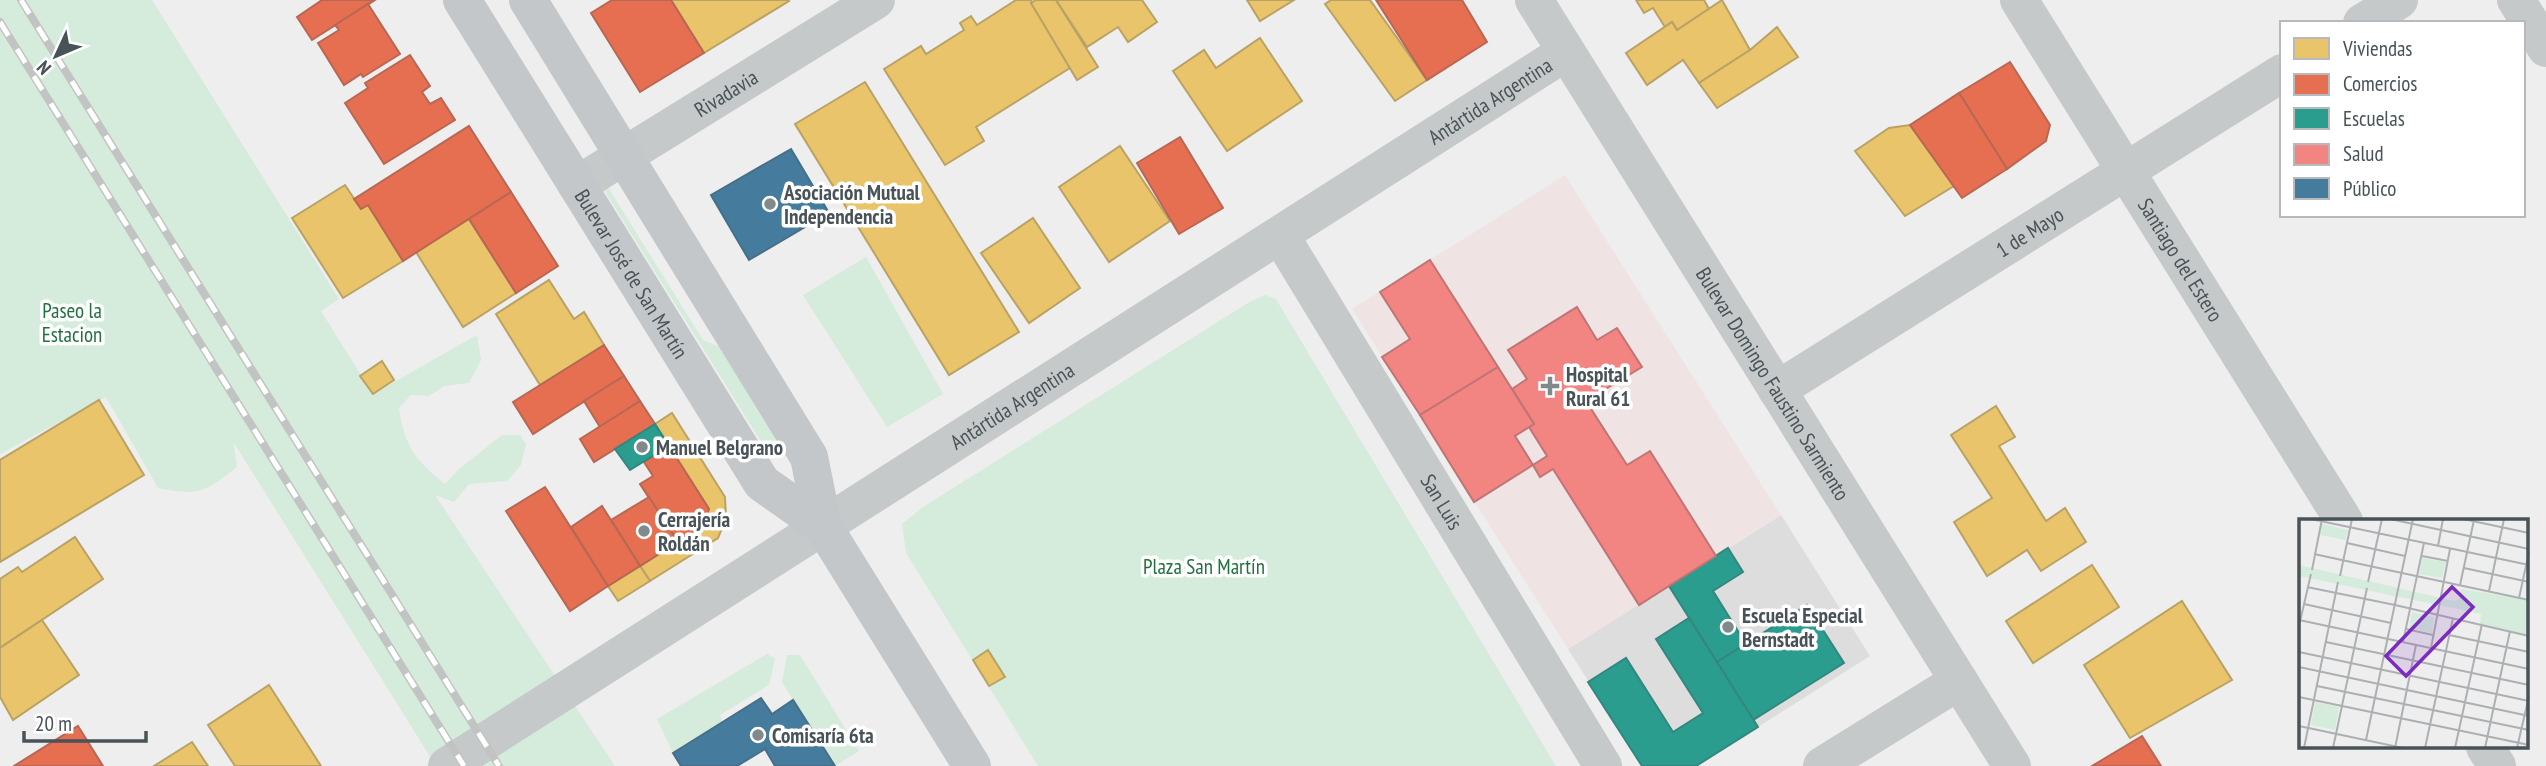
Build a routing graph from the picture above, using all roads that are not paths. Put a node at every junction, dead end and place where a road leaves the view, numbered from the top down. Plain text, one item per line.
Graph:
1 (462, 0) edge
2 (528, 0) edge
3 (876, 0) edge
4 (1534, 0) edge
5 (2019, 0) edge
6 (2399, 0) edge
7 (2516, 0) edge
8 (2365, 21) edge
9 (2546, 48) edge
10 (1566, 52) junction
11 (2280, 75) edge
12 (624, 156) junction
13 (2126, 172) junction
14 (577, 185) junction
15 (1280, 235) junction
16 (1777, 390) junction
17 (2343, 519) edge
18 (823, 526) junction
19 (1959, 681) junction
20 (2486, 748) edge
21 (453, 762) edge
22 (972, 766) edge
23 (1603, 766) edge
24 (1822, 766) edge
25 (2012, 766) edge
26 (2497, 766) edge

1 - 14 main road, Bulevar José de San Martín
2 - 12 main road, Bulevar José de San Martín
3 - 12 street, Rivadavia
4 - 10 street, Bulevar Domingo Faustino Sarmiento
5 - 13 street, Santiago del Estero
6 - 8 street
7 - 9 street
10 - 15 street, Antártida Argentina
10 - 16 street, Bulevar Domingo Faustino Sarmiento
11 - 13 street, 1 de Mayo
12 - 14 street, Rivadavia
12 - 18 main road, Bulevar José de San Martín
13 - 16 street, 1 de Mayo
13 - 17 street, Santiago del Estero
14 - 18 main road, Bulevar José de San Martín
15 - 18 street, Antártida Argentina
15 - 23 street, San Luis
16 - 19 street, Bulevar Domingo Faustino Sarmiento
18 - 21 street, Antártida Argentina
18 - 22 main road, Bulevar José de San Martín
19 - 24 street
19 - 25 street, Bulevar Domingo Faustino Sarmiento
20 - 26 street

